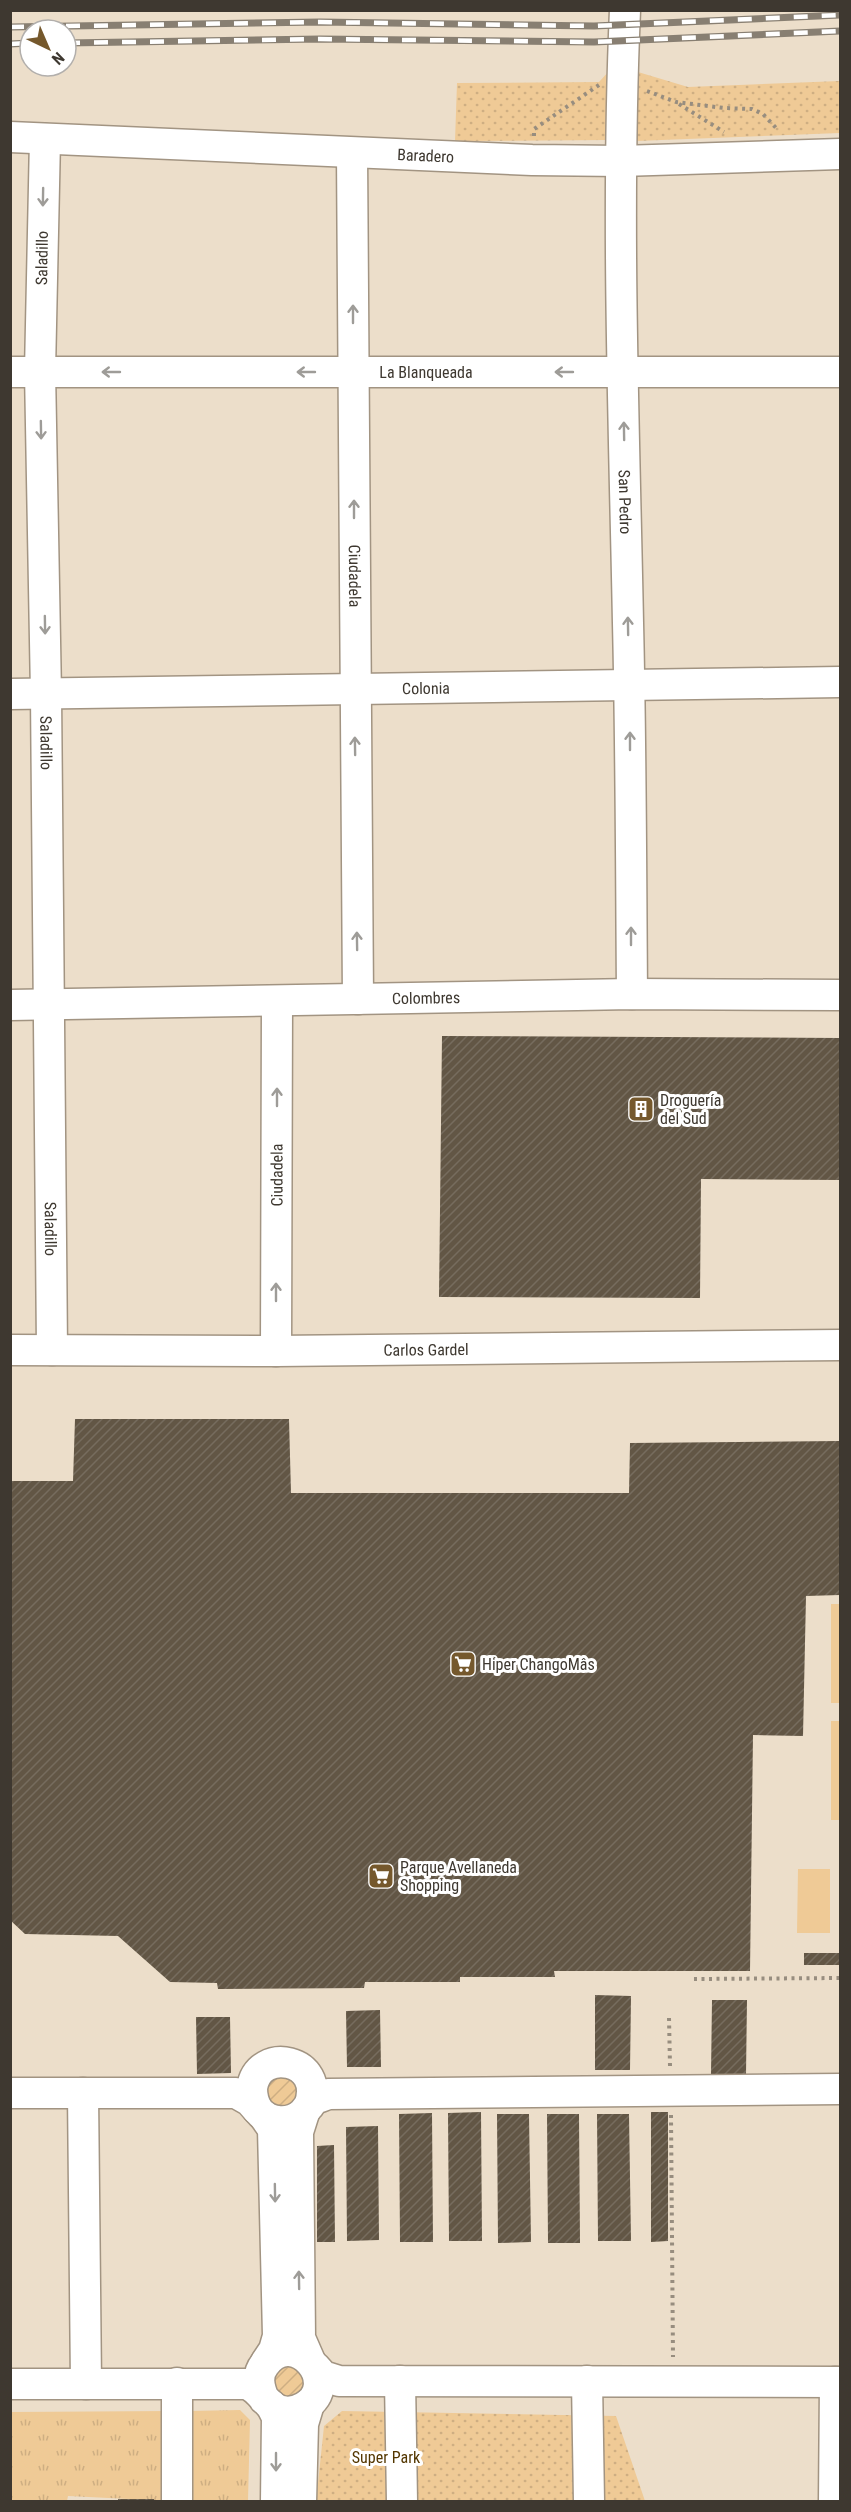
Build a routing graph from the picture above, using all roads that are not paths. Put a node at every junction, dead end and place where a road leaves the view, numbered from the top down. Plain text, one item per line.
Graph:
1 (625, 10) edge
2 (10, 137) edge
3 (45, 139) junction
4 (352, 153) junction
5 (840, 154) edge
6 (621, 161) junction
7 (40, 371) junction
8 (10, 372) edge
9 (353, 372) junction
10 (622, 372) junction
11 (840, 372) edge
12 (840, 682) edge
13 (630, 685) junction
14 (355, 689) junction
15 (10, 694) edge
16 (46, 694) junction
17 (632, 994) junction
18 (840, 996) edge
19 (358, 999) junction
20 (277, 1001) junction
21 (49, 1004) junction
22 (10, 1005) edge
23 (840, 1345) edge
24 (10, 1350) edge
25 (52, 1350) junction
26 (276, 1351) junction
27 (840, 2089) edge
28 (10, 2093) edge
29 (83, 2093) junction
30 (313, 2099) junction
31 (253, 2100) junction
32 (321, 2370) junction
33 (400, 2382) junction
34 (587, 2382) junction
35 (838, 2382) edge
36 (177, 2383) junction
37 (10, 2384) edge
38 (86, 2384) junction
39 (262, 2384) junction
40 (311, 2402) junction
41 (837, 2418) edge
42 (177, 2502) edge
43 (276, 2502) edge
44 (301, 2502) edge
45 (402, 2502) edge
46 (589, 2502) edge
47 (834, 2502) edge

1 - 6 street, San Pedro
2 - 3 street, Baradero
3 - 4 street, Baradero
3 -> 7 street, Saladillo
4 - 6 street, Baradero
9 -> 4 street, Ciudadela
5 - 6 street, Baradero
6 - 10 street, San Pedro
7 - 8 street, La Blanqueada
9 -> 7 street, La Blanqueada
7 -> 16 street, Saladillo
10 -> 9 street, La Blanqueada
14 -> 9 street, Ciudadela
10 - 11 street, La Blanqueada
13 -> 10 street, San Pedro
12 - 13 street, Colonia
13 - 14 street, Colonia
17 -> 13 street, San Pedro
14 - 16 street, Colonia
19 -> 14 street, Ciudadela
15 - 16 street, Colonia
16 - 21 street, Saladillo
17 - 18 street, Colombres
17 - 19 street, Colombres
19 - 20 street, Colombres
20 - 21 street, Colombres
26 -> 20 street, Ciudadela
21 - 22 street, Colombres
21 - 25 street, Saladillo
23 - 26 street, Carlos Gardel
24 - 25 street, Carlos Gardel
25 - 26 street, Carlos Gardel
27 - 30 street
28 - 29 street
29 - 31 street
29 - 38 street
30 - 31 street
30 - 31 street
32 -> 30 street
31 -> 39 street
32 - 33 street
32 - 39 street
32 - 40 street
33 - 34 street
33 - 45 street
34 - 35 street
34 - 46 street
35 - 41 street
36 - 38 street
36 - 39 street
36 - 42 street
37 - 38 street
39 - 40 street
39 -> 43 street
40 - 44 street
41 - 47 street

